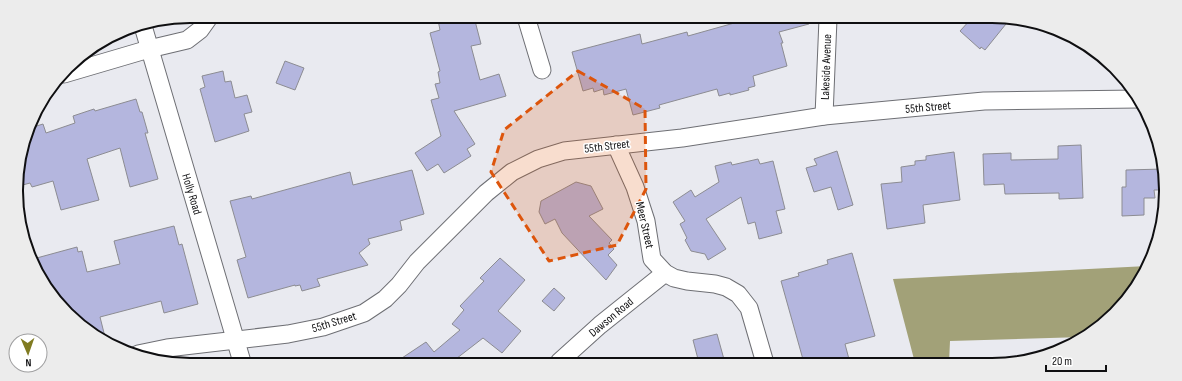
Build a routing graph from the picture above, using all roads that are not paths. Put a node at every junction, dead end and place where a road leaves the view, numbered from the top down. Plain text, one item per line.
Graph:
1 (205, 23) edge
2 (528, 23) edge
3 (828, 23) edge
4 (143, 30) edge
5 (149, 49) junction
6 (542, 70) dead end
7 (73, 71) edge
8 (1132, 99) edge
9 (824, 116) junction
10 (616, 145) junction
11 (664, 273) junction
12 (236, 340) junction
13 (147, 352) edge
14 (241, 358) edge
15 (563, 358) edge
16 (763, 358) edge

1 - 5 street
2 - 6 street
3 - 9 street, Lakeside Avenue
4 - 5 street, Holly Road
5 - 7 street
5 - 12 street, Holly Road
8 - 9 street, 55th Street
9 - 10 street, 55th Street
10 - 11 street, Meer Street
10 - 12 street, 55th Street
11 - 15 street, Dawson Road
11 - 16 street
12 - 13 street, 55th Street
12 - 14 street, Holly Road

